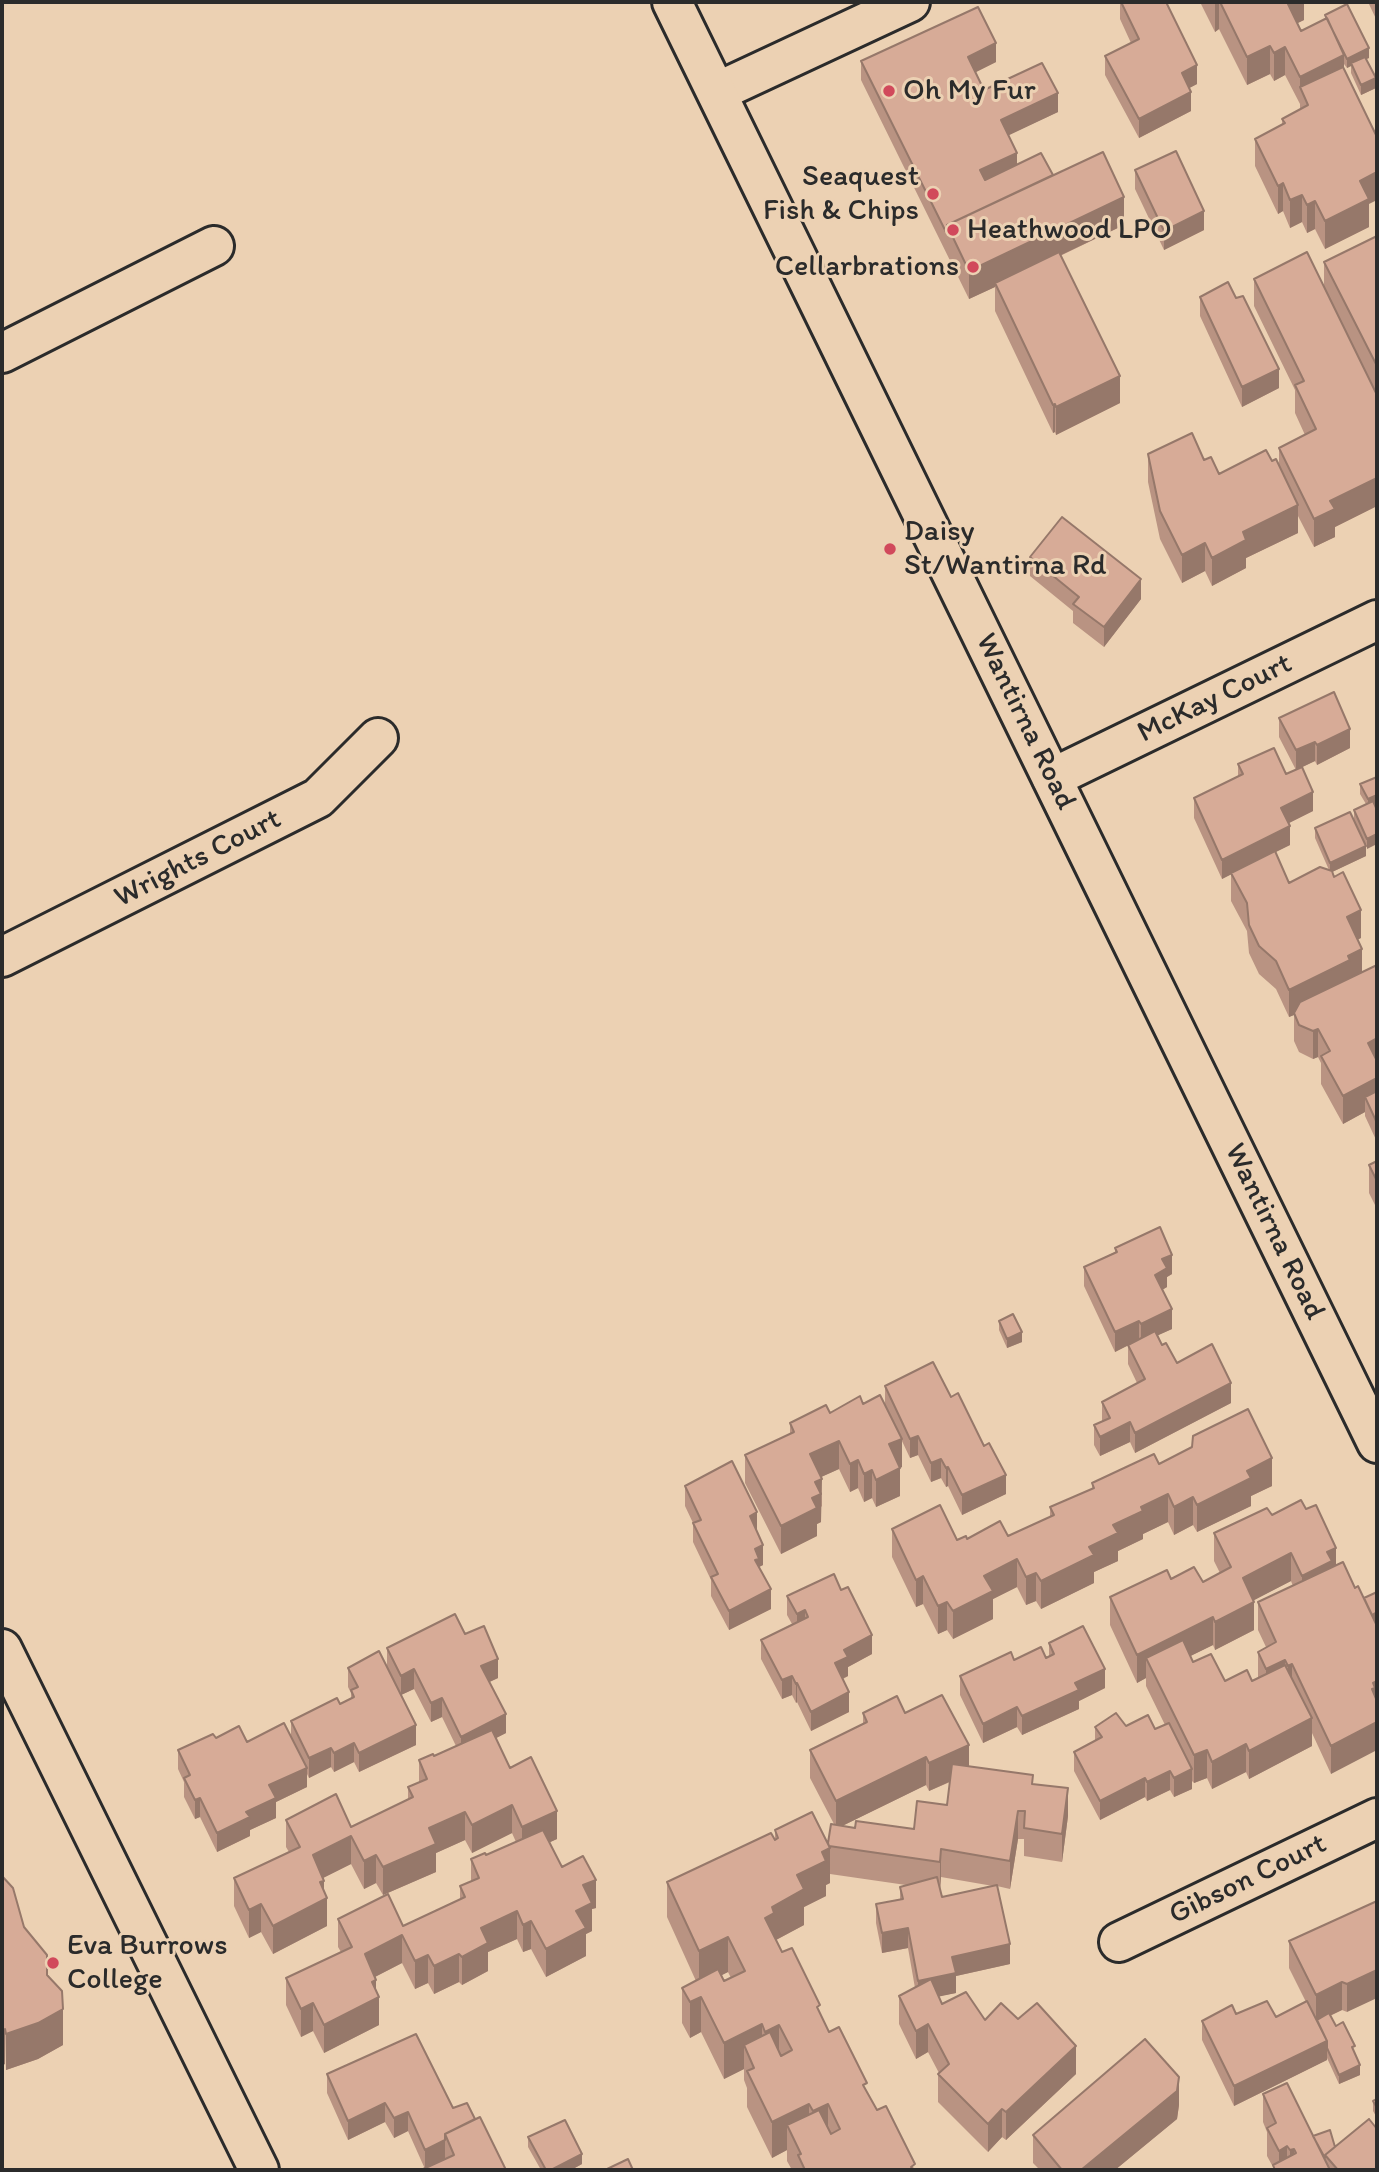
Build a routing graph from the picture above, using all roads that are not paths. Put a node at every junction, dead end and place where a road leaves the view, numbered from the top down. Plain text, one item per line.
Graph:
1 (672, 2) edge
2 (910, 2) edge
3 (717, 92) junction
4 (214, 246) dead end
5 (2, 353) edge
6 (1377, 620) edge
7 (378, 738) dead end
8 (1052, 778) junction
9 (2, 957) edge
10 (1377, 1444) edge
11 (2, 1649) edge
12 (1377, 1818) edge
13 (1119, 1942) dead end
14 (259, 2170) edge

1 - 3 street, Wantirna Road
2 - 3 street
3 - 8 street, Wantirna Road
4 - 5 street
6 - 8 street, McKay Court
7 - 9 street, Wrights Court
8 - 10 street, Wantirna Road
11 - 14 street
12 - 13 street, Gibson Court

